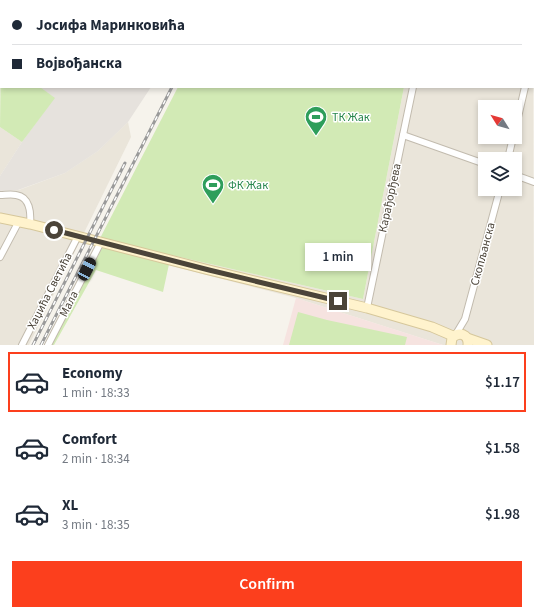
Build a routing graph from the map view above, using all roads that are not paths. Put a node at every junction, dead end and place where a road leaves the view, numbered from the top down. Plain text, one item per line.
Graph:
1 (413, 88) edge
2 (525, 88) edge
3 (522, 100) edge
4 (403, 135) junction
5 (478, 162) edge
6 (522, 178) edge
7 (534, 182) edge
8 (0, 195) edge
9 (498, 196) edge
10 (0, 218) edge
11 (19, 222) junction
12 (30, 224) junction
13 (78, 236) junction
14 (101, 242) junction
15 (0, 257) edge
16 (367, 308) junction
17 (459, 339) edge
18 (22, 345) edge
19 (48, 345) edge
20 (487, 345) edge

1 - 4 street, Карађорђева
2 - 3 street
4 - 5 street
4 - 16 street, Карађорђева
6 - 7 street
8 - 12 street
9 - 17 street, Скопљанска
10 - 11 street
11 - 12 street
11 - 15 street
12 - 13 street
13 - 14 street
13 - 18 street, Хаџића Светића
14 - 16 street
14 - 19 street, Мала
16 - 17 street
17 - 20 street

